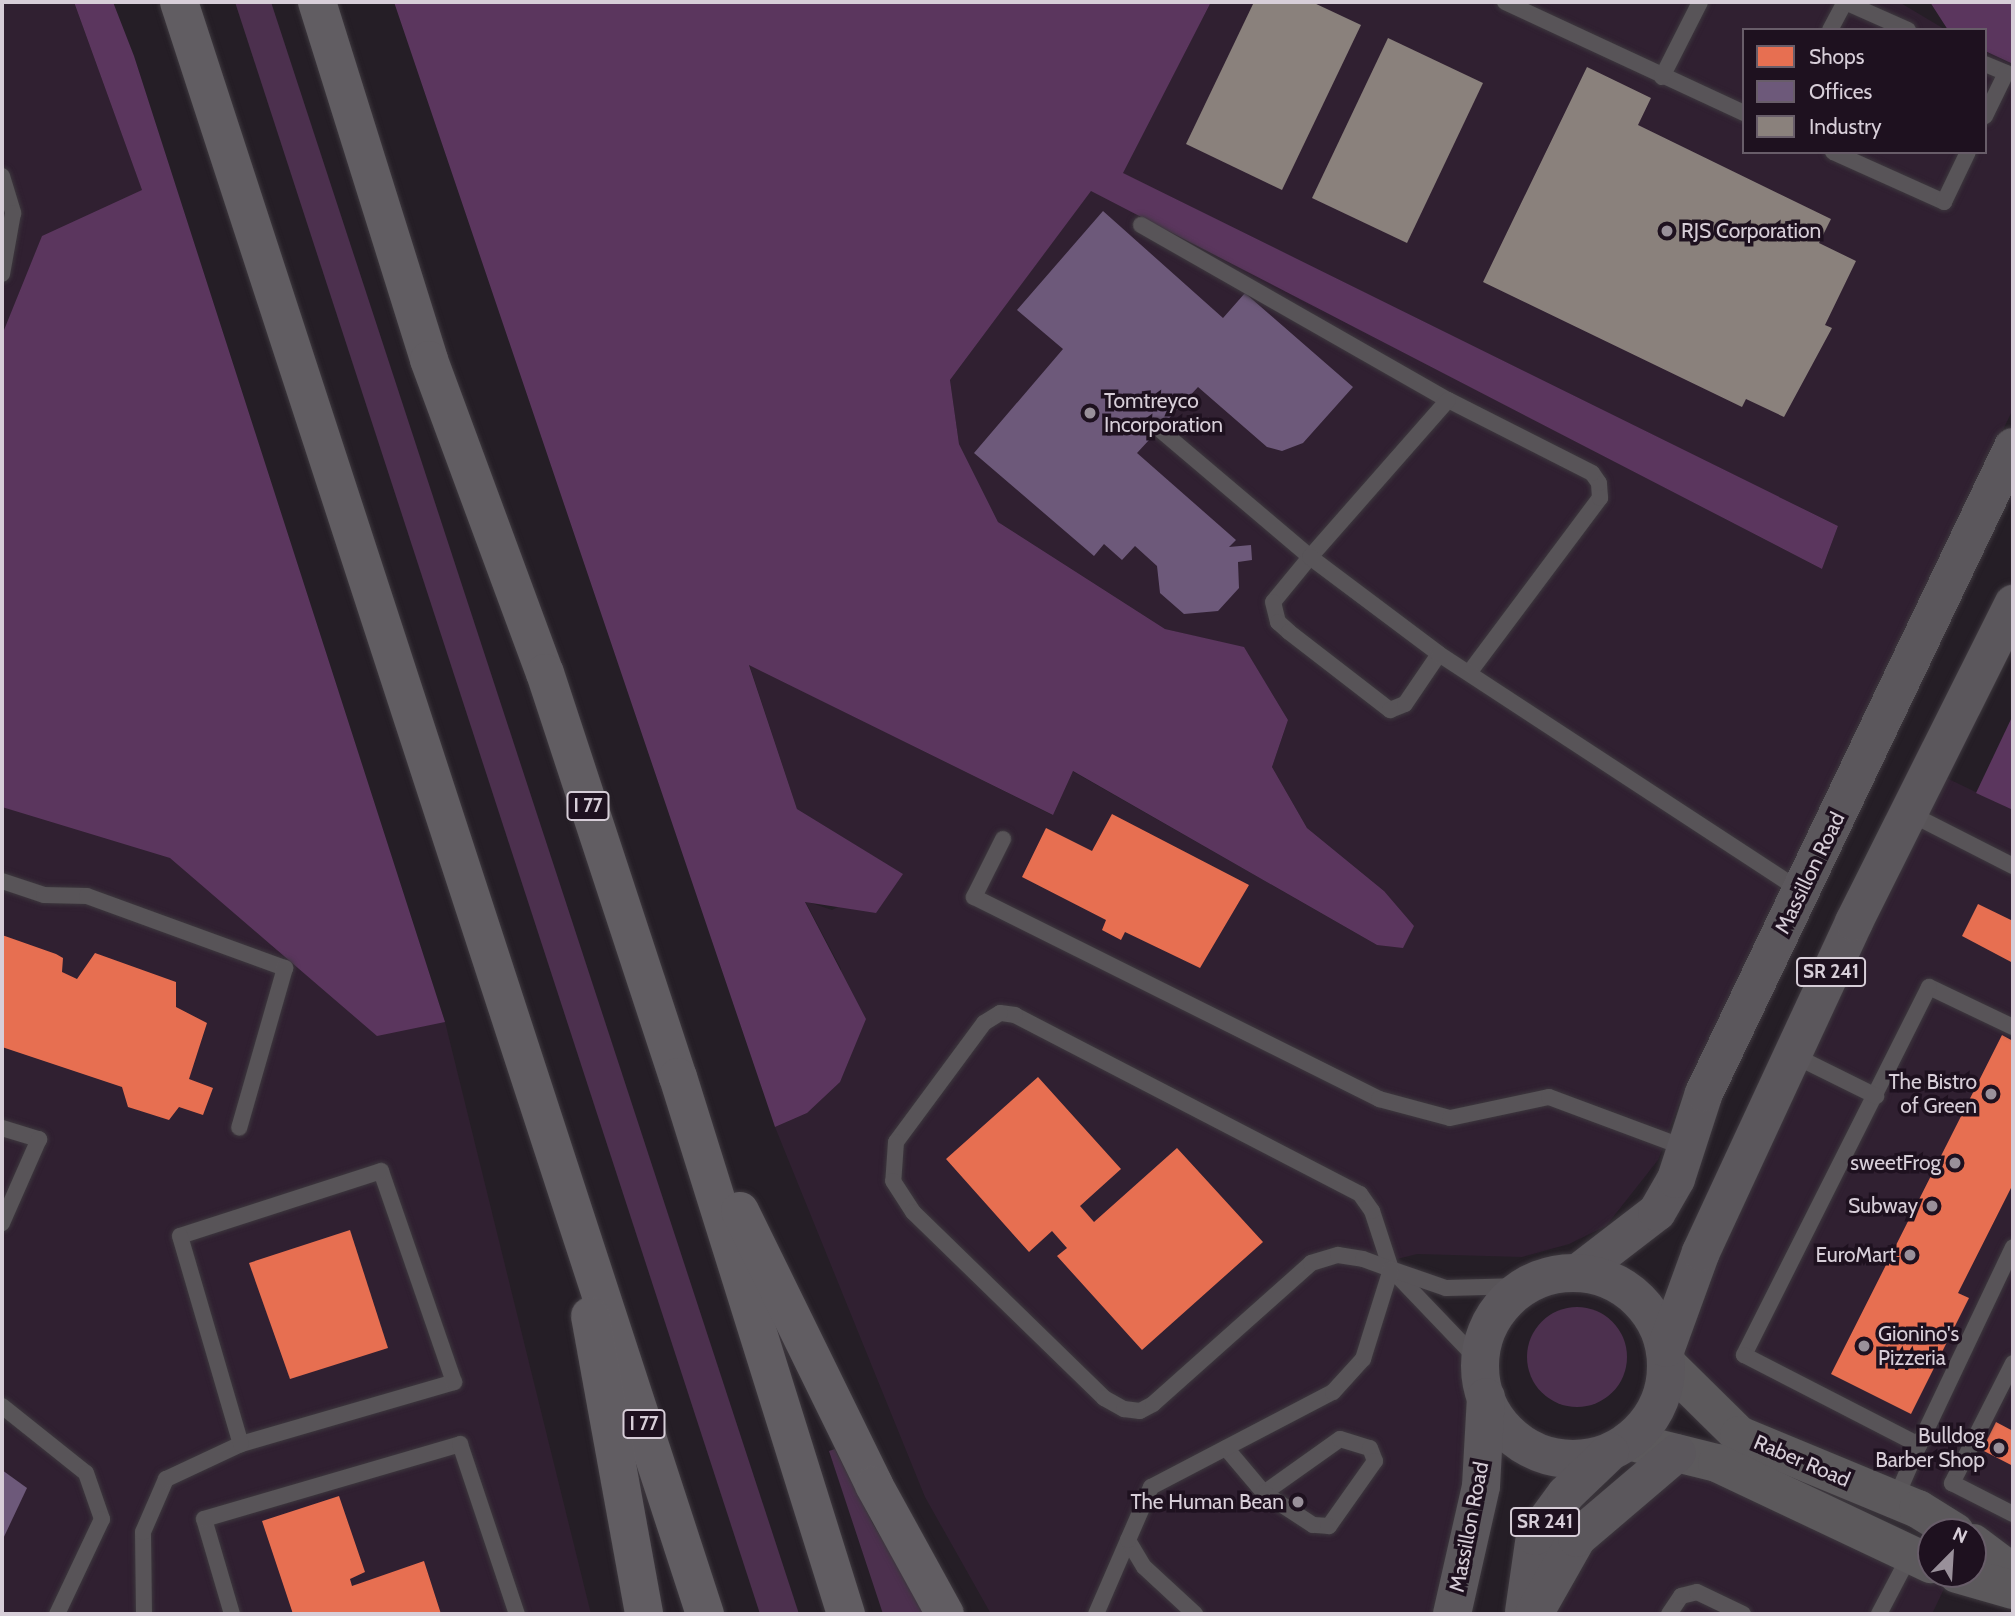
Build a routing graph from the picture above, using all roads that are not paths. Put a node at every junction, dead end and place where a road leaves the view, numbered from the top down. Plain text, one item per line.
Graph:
1 (179, 2) edge
2 (317, 2) edge
3 (1505, 2) edge
4 (1700, 2) edge
5 (1831, 28) edge
6 (1904, 28) edge
7 (1987, 65) edge
8 (1662, 77) junction
9 (1742, 112) edge
10 (1987, 112) edge
11 (1837, 154) edge
12 (1967, 154) edge
13 (2, 176) edge
14 (1142, 225) dead end
15 (2, 274) edge
16 (1448, 400) junction
17 (1158, 428) dead end
18 (2013, 447) edge
19 (1310, 557) junction
20 (2013, 604) edge
21 (1439, 654) junction
22 (1469, 673) junction
23 (1909, 813) junction
24 (1003, 839) dead end
25 (2013, 866) edge
26 (2, 881) edge
27 (1801, 891) junction
28 (2013, 1027) edge
29 (1793, 1055) junction
30 (678, 1077) junction
31 (1876, 1096) junction
32 (2, 1128) edge
33 (239, 1128) dead end
34 (1686, 1148) junction
35 (2, 1223) edge
36 (582, 1234) junction
37 (2013, 1247) edge
38 (1391, 1269) junction
39 (1579, 1272) junction
40 (1522, 1286) junction
41 (1667, 1356) junction
42 (2013, 1363) edge
43 (1483, 1379) junction
44 (2, 1406) edge
45 (241, 1444) junction
46 (1919, 1445) junction
47 (1619, 1447) junction
48 (1226, 1448) junction
49 (1677, 1453) junction
50 (1264, 1493) junction
51 (1895, 1500) junction
52 (2013, 1514) edge
53 (1929, 1518) edge
54 (1128, 1540) junction
55 (1987, 1554) edge
56 (1917, 1559) edge
57 (1917, 1564) edge
58 (2013, 1573) edge
59 (1987, 1583) edge
60 (2013, 1590) edge
61 (57, 1614) edge
62 (144, 1614) edge
63 (232, 1614) edge
64 (517, 1614) edge
65 (644, 1614) edge
66 (705, 1614) edge
67 (846, 1614) edge
68 (945, 1614) edge
69 (1096, 1614) edge
70 (1195, 1614) edge
71 (1452, 1614) edge
72 (1524, 1614) edge
73 (1534, 1614) edge
74 (1669, 1614) edge
75 (1743, 1614) edge
76 (1879, 1614) edge

1 - 36 highway, I 77
2 - 30 highway, I 77
3 - 8 lane
4 - 8 lane
5 - 6 lane
7 - 10 lane
8 - 9 lane
11 - 12 lane
13 - 15 lane
14 - 16 lane
16 - 19 lane
16 - 22 lane
17 - 19 lane
18 - 27 main road, Massillon Road
19 - 21 lane
19 - 21 lane
20 - 23 main road, SR 241
21 - 22 lane
22 - 27 lane
23 - 25 lane
23 - 29 main road, SR 241
24 - 34 lane
26 - 33 lane
27 - 34 main road, Massillon Road
28 - 31 lane
29 - 31 lane
29 - 41 main road, SR 241
30 - 67 highway, I 77
30 - 68 highway
31 - 46 lane
32 - 35 lane
34 - 39 main road, Massillon Road
36 - 65 highway
36 - 66 highway, I 77
37 - 46 lane
38 - 38 lane
38 - 40 lane
38 - 43 lane
38 - 48 lane
39 - 40 main road
39 - 41 main road
40 - 43 main road
41 - 47 main road
41 - 51 street, Raber Road
42 - 52 lane
43 - 47 main road
43 - 71 main road, Massillon Road
44 - 61 lane
45 - 45 lane
45 - 62 lane
46 - 51 lane
47 - 49 street, Raber Road
47 - 72 main road, SR 241
48 - 50 lane
48 - 54 lane
49 - 56 street, Raber Road
49 - 73 main road
50 - 50 lane
51 - 53 street, Raber Road
54 - 69 lane
54 - 70 lane
55 - 58 street
57 - 76 lane
59 - 60 street
63 - 64 lane
74 - 75 lane

